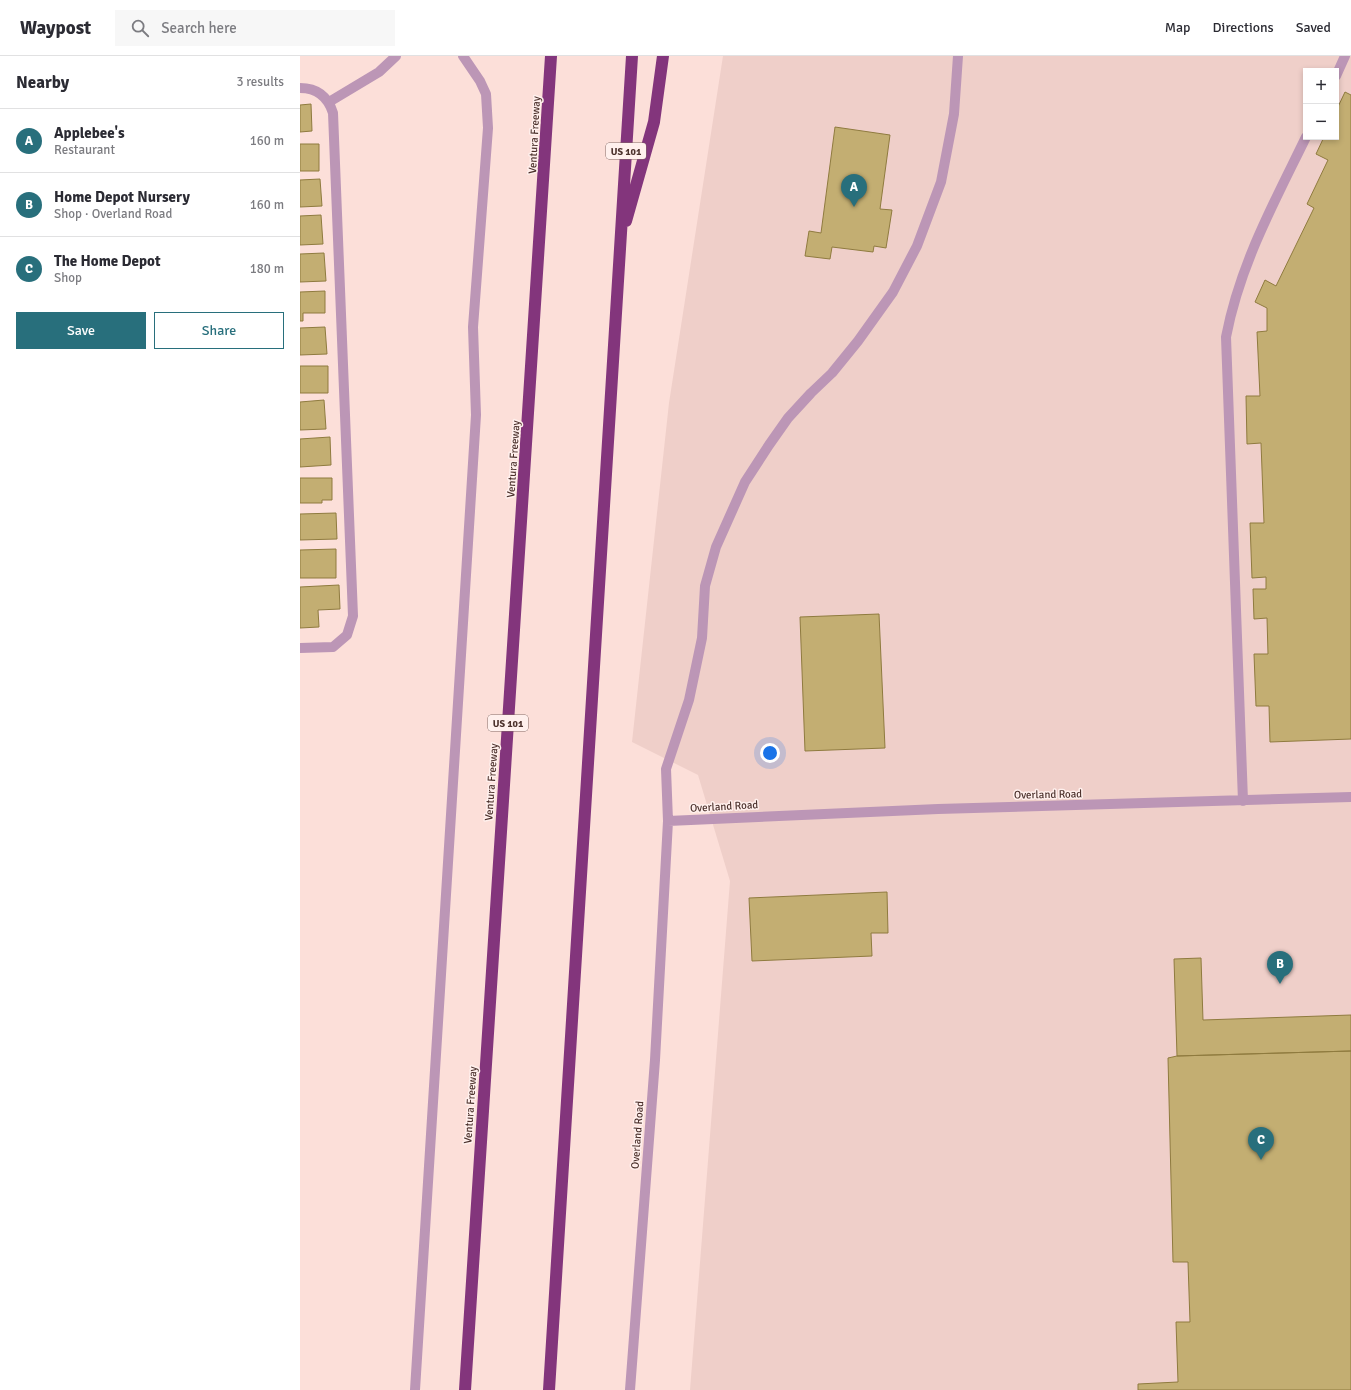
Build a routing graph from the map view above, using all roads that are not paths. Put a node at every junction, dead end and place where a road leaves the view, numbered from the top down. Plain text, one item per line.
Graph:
1 (396, 56) edge
2 (463, 56) edge
3 (551, 56) edge
4 (632, 56) edge
5 (663, 56) edge
6 (958, 56) edge
7 (1345, 56) edge
8 (1339, 69) edge
9 (300, 88) edge
10 (329, 102) junction
11 (1305, 140) edge
12 (620, 246) junction
13 (300, 648) edge
14 (1351, 797) edge
15 (1243, 801) junction
16 (668, 821) junction
17 (415, 1390) edge
18 (465, 1390) edge
19 (549, 1390) edge
20 (630, 1390) edge

1 - 10 street
2 - 17 street
3 - 18 highway, Ventura Freeway / US 101
4 - 12 highway, US 101
5 - 12 highway
6 - 16 street
7 - 8 street
9 - 10 street
10 - 13 street
11 - 15 street
12 - 19 highway, US 101
14 - 15 street, Overland Road
15 - 16 street, Overland Road
16 - 20 street, Overland Road

